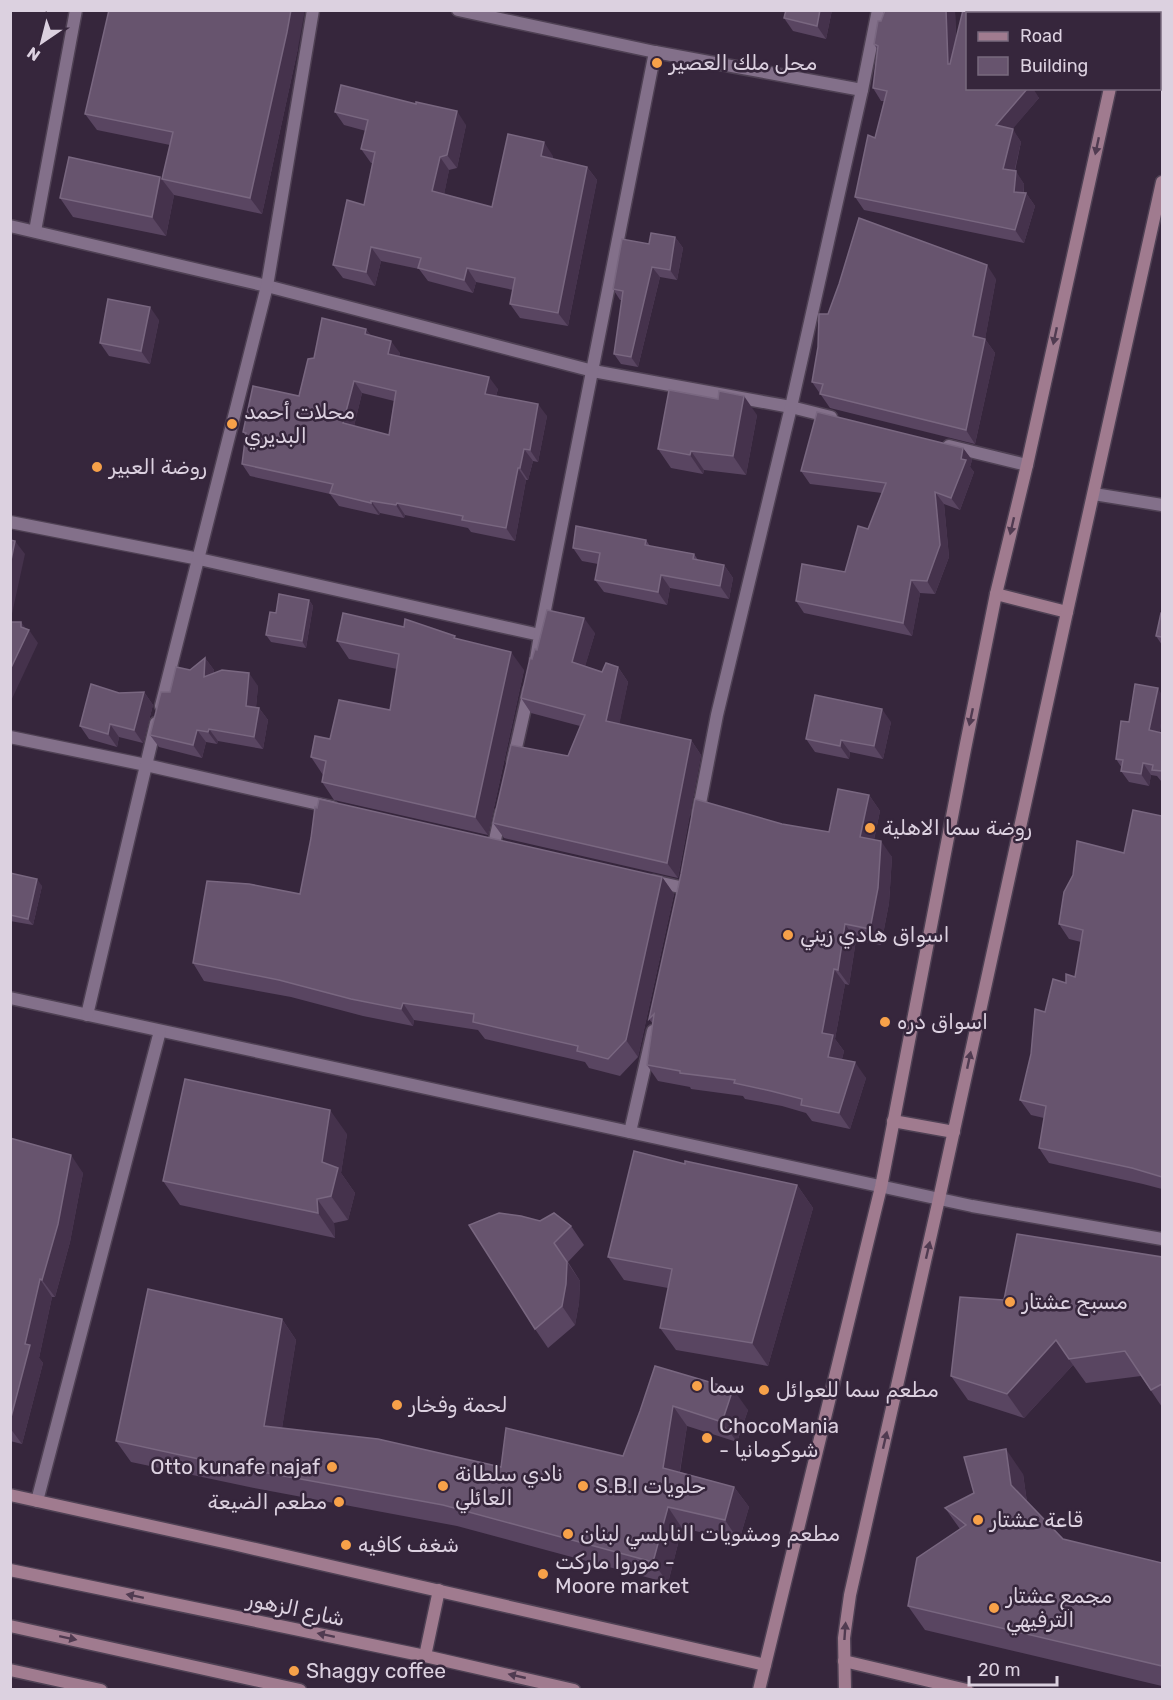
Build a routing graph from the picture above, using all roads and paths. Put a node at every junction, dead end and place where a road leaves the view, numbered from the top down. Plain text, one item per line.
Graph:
1 (76, 10) edge
2 (313, 10) edge
3 (458, 10) edge
4 (878, 10) edge
5 (655, 52) junction
6 (862, 90) junction
7 (1110, 90) edge
8 (1162, 182) edge
9 (10, 226) edge
10 (35, 231) junction
11 (267, 286) junction
12 (593, 371) junction
13 (791, 407) junction
14 (847, 421) edge
15 (937, 443) edge
16 (1027, 465) junction
17 (1094, 494) junction
18 (1162, 505) edge
19 (10, 522) edge
20 (199, 559) junction
21 (996, 594) junction
22 (1066, 612) junction
23 (540, 635) junction
24 (10, 737) edge
25 (146, 765) junction
26 (509, 778) edge
27 (504, 800) edge
28 (343, 810) edge
29 (695, 831) edge
30 (494, 844) edge
31 (640, 878) edge
32 (684, 888) edge
33 (10, 999) edge
34 (87, 1015) junction
35 (656, 1016) edge
36 (160, 1031) junction
37 (893, 1121) junction
38 (630, 1132) junction
39 (954, 1132) junction
40 (881, 1187) junction
41 (939, 1199) junction
42 (1162, 1239) edge
43 (10, 1495) edge
44 (37, 1501) junction
45 (10, 1570) edge
46 (439, 1590) junction
47 (10, 1626) edge
48 (425, 1656) junction
49 (844, 1661) junction
50 (765, 1665) junction
51 (10, 1670) edge
52 (101, 1689) edge
53 (300, 1689) edge
54 (574, 1689) edge
55 (759, 1689) edge
56 (845, 1689) edge
57 (966, 1689) edge

1 - 10 street
2 - 11 street
3 - 5 street
4 - 6 street
5 - 6 street
5 - 12 street
6 - 13 street
7 -> 16 street
8 - 17 street
9 - 10 street
10 - 11 street
11 - 12 street
11 - 20 street
12 - 13 street
12 - 23 street
13 - 14 street
13 - 29 street
15 - 16 street
16 -> 21 street
17 - 18 street
17 - 22 street
19 - 20 street
20 - 23 street
20 - 25 street
21 - 22 street
21 -> 37 street
39 -> 22 street
23 - 26 street
24 - 25 street
25 - 28 street
25 - 34 street
27 - 30 street
31 - 32 street
33 - 34 street
34 - 36 street
35 - 38 street
36 - 38 street
36 - 44 street
37 - 39 street
37 - 40 street
38 - 40 street
39 - 41 street
40 - 41 street
40 - 50 street
41 - 42 street
49 -> 41 street
43 - 44 street
44 - 46 street
48 -> 45 street, شارع الزهور
46 - 48 street
46 - 50 street
47 -> 53 street
54 -> 48 street, شارع الزهور
49 - 56 street
49 - 57 street
50 - 55 street
51 - 52 street

